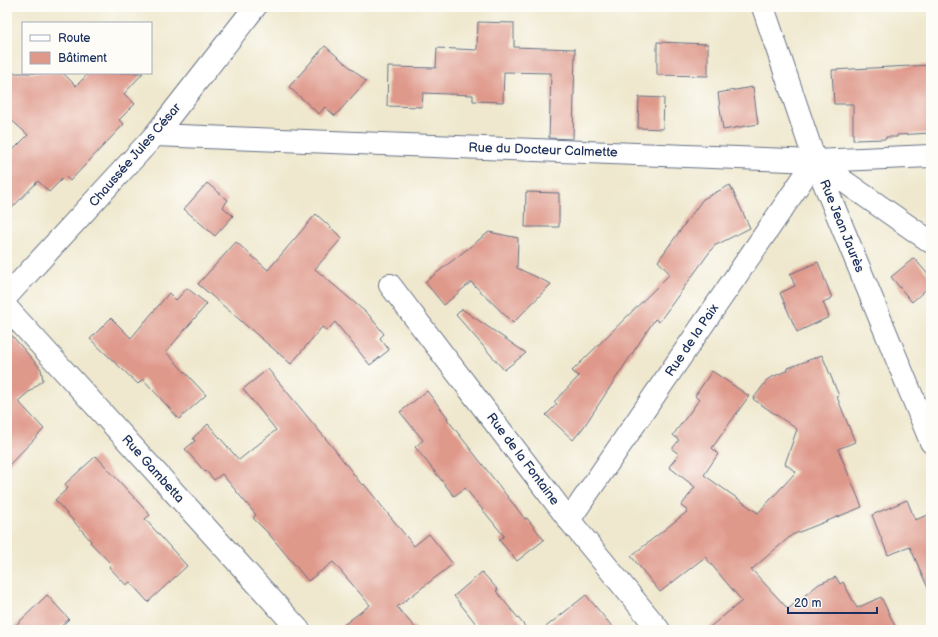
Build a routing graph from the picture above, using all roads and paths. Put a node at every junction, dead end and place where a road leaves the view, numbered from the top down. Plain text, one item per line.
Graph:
1 (255, 7) edge
2 (763, 7) edge
3 (155, 135) junction
4 (931, 156) edge
5 (815, 161) junction
6 (931, 242) edge
7 (390, 285) dead end
8 (7, 296) edge
9 (7, 308) edge
10 (931, 442) edge
11 (569, 520) junction
12 (299, 630) edge
13 (659, 630) edge

1 - 3 street, Chaussée Jules César
2 - 5 street, Rue Jean Jaurès
3 - 5 street, Rue du Docteur Calmette
3 - 8 street, Chaussée Jules César
4 - 5 street, Rue du Docteur Calmette
5 - 6 street
5 - 10 street, Rue Jean Jaurès
5 - 11 street, Rue de la Paix
7 - 11 street, Rue de la Fontaine
9 - 12 street, Rue Gambetta
11 - 13 street, Rue de la Fontaine

